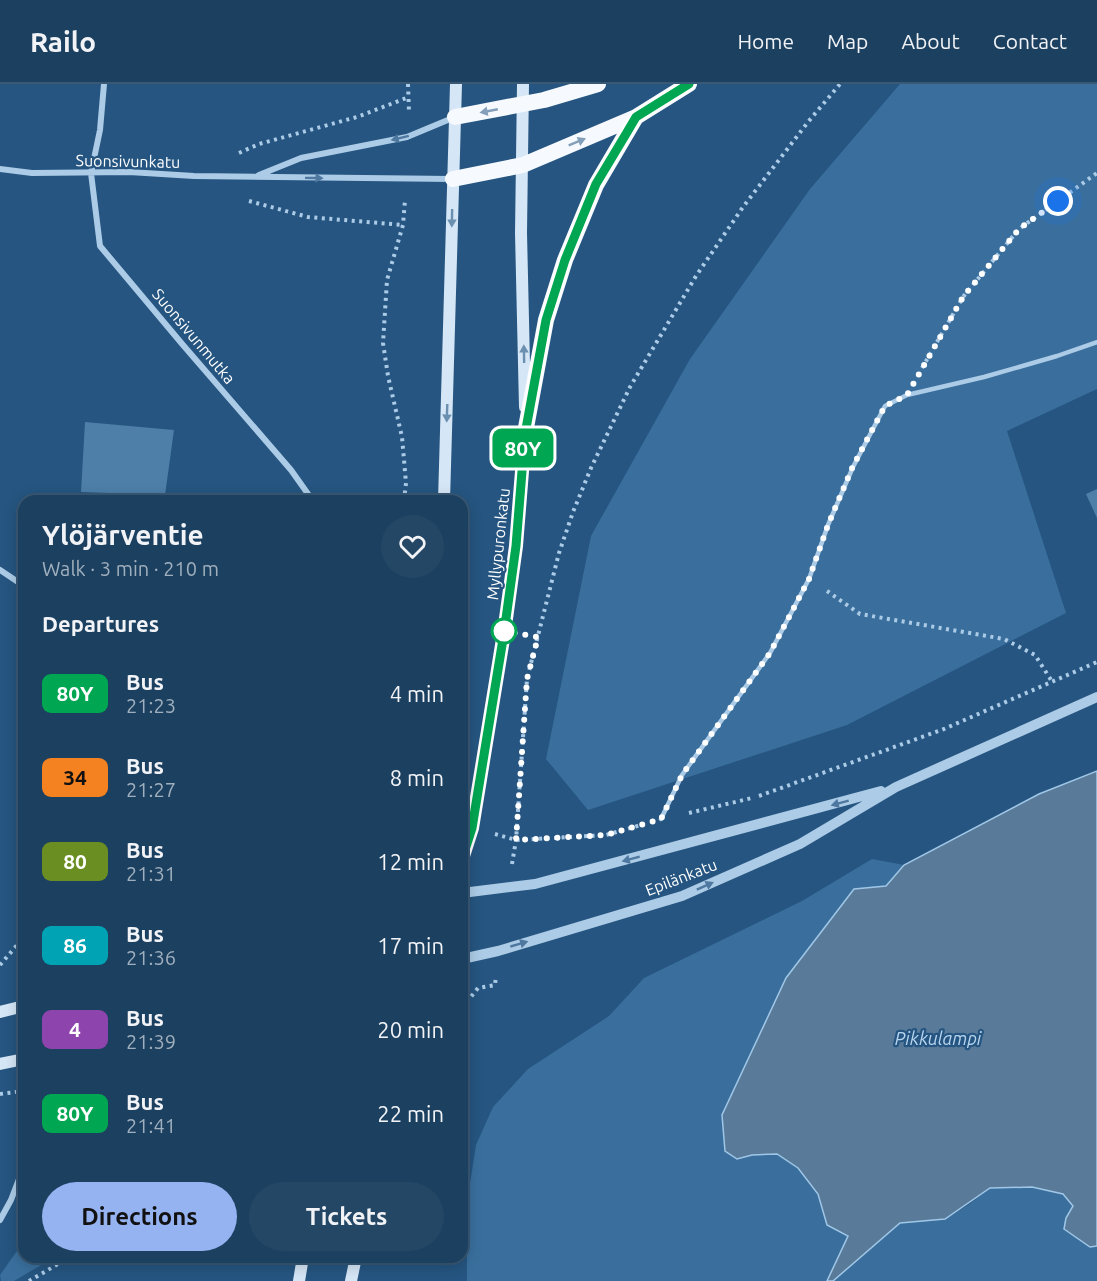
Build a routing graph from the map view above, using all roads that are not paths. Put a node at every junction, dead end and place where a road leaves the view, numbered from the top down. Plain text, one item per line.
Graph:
1 (104, 84) edge
2 (456, 84) edge
3 (523, 84) edge
4 (598, 84) edge
5 (689, 84) edge
6 (524, 104) junction
7 (455, 117) junction
8 (636, 117) junction
9 (523, 165) junction
10 (0, 169) edge
11 (91, 173) junction
12 (255, 176) junction
13 (453, 179) junction
14 (1097, 342) edge
15 (525, 434) junction
16 (309, 495) edge
17 (444, 495) edge
18 (0, 570) edge
19 (18, 581) edge
20 (1097, 697) edge
21 (896, 787) junction
22 (661, 819) road end
23 (468, 840) edge
24 (468, 892) edge
25 (468, 958) edge
26 (18, 1008) edge
27 (0, 1012) edge
28 (18, 1060) edge
29 (0, 1064) edge
30 (18, 1183) edge
31 (0, 1220) edge
32 (302, 1263) edge
33 (356, 1263) edge
34 (299, 1281) edge
35 (351, 1281) edge

1 - 11 street, Suonsivunmutka
2 - 7 main road
3 - 6 main road, Myllypuronkatu
4 - 6 highway
5 - 8 highway
6 -> 7 highway
6 - 9 main road, Myllypuronkatu
7 -> 12 street, Suonsivunkatu
7 - 13 main road
9 -> 8 highway
8 - 15 highway
9 - 13 highway
15 -> 9 main road, Myllypuronkatu
10 - 11 street, Suonsivunkatu
11 - 12 street, Suonsivunkatu
11 - 16 street, Suonsivunmutka
12 -> 13 street, Suonsivunkatu
13 -> 17 main road
14 - 22 lane
15 - 23 main road, Myllypuronkatu
18 - 19 street
20 - 21 street, Epilänkatu
21 -> 24 street, Epilänkatu
25 -> 21 street, Epilänkatu
26 - 27 main road
28 - 29 main road
30 - 31 street
32 - 34 main road
33 - 35 main road

